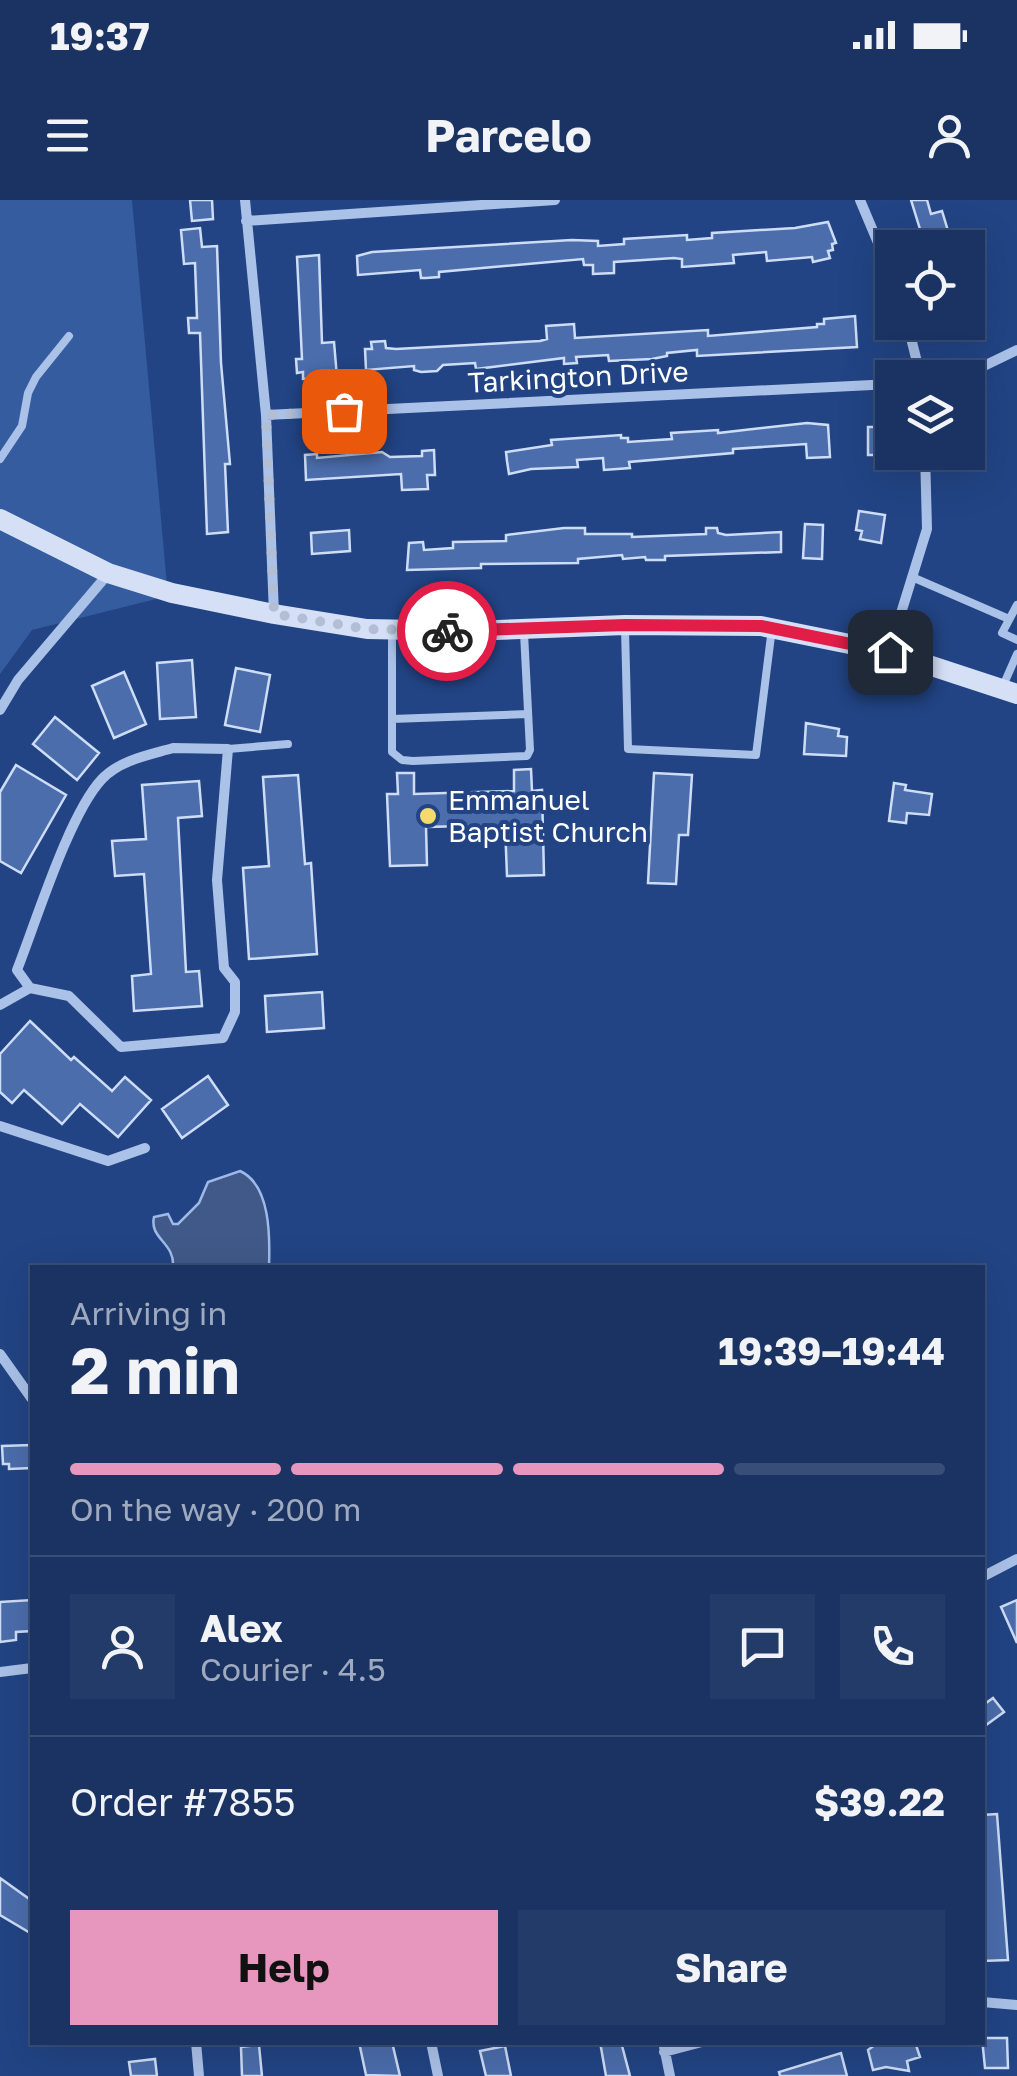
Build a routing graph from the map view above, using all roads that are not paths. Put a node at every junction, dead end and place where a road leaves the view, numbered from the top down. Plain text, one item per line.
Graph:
1 (246, 200) edge
2 (555, 200) edge
3 (860, 200) edge
4 (453, 203) edge
5 (246, 221) junction
6 (875, 236) edge
7 (69, 336) dead end
8 (1017, 350) edge
9 (985, 365) edge
10 (875, 385) edge
11 (266, 415) junction
12 (0, 459) edge
13 (925, 470) edge
14 (0, 519) edge
15 (108, 573) junction
16 (912, 577) junction
17 (1017, 605) edge
18 (274, 614) junction
19 (1009, 618) junction
20 (625, 625) junction
21 (772, 628) junction
22 (524, 629) junction
23 (392, 630) junction
24 (1017, 640) edge
25 (890, 652) junction
26 (1017, 654) edge
27 (1010, 691) edge
28 (0, 710) edge
29 (528, 714) junction
30 (392, 719) junction
31 (288, 744) dead end
32 (228, 749) junction
33 (0, 969) edge
34 (17, 970) junction
35 (30, 988) junction
36 (0, 1005) edge
37 (0, 1126) edge
38 (144, 1148) dead end
39 (0, 1354) edge
40 (30, 1396) edge
41 (1017, 1559) edge
42 (985, 1575) edge
43 (30, 1668) edge
44 (0, 1672) edge
45 (985, 2002) edge
46 (1017, 2004) edge
47 (196, 2045) edge
48 (432, 2045) edge
49 (664, 2047) edge
50 (199, 2076) edge
51 (438, 2076) edge
52 (670, 2076) edge

1 - 5 street
2 - 4 street
3 - 6 street
4 - 5 street
5 - 11 street
7 - 12 lane
8 - 9 street
10 - 11 street, Tarkington Drive
11 - 18 street
13 - 16 street
14 - 15 main road
15 - 18 main road
15 - 28 street
16 - 19 lane
16 - 25 street
17 - 19 lane
18 - 23 main road
19 - 24 lane
20 - 21 main road
20 - 21 lane
20 - 22 main road
21 - 25 main road
22 - 23 main road
22 - 29 lane
23 - 30 lane
25 - 27 main road
26 - 27 lane
29 - 30 lane
29 - 30 lane
31 - 32 lane
32 - 34 street
32 - 35 street
33 - 34 street
34 - 35 street
35 - 36 street
37 - 38 street
39 - 40 street
41 - 42 street
43 - 44 street
45 - 46 street
47 - 50 street
48 - 51 street
49 - 52 street

